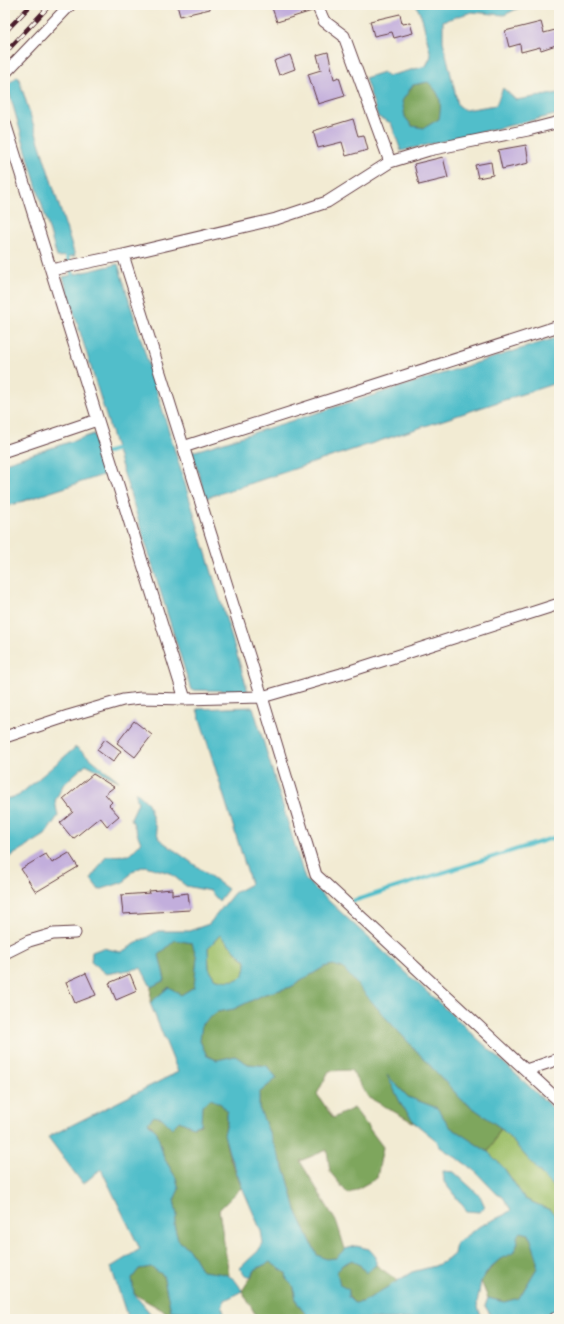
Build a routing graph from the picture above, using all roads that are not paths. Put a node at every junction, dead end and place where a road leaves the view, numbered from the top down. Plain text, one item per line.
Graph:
1 (70, 5) edge
2 (317, 5) edge
3 (5, 73) edge
4 (559, 122) edge
5 (5, 123) edge
6 (390, 162) junction
7 (123, 255) junction
8 (50, 270) junction
9 (559, 326) edge
10 (97, 420) junction
11 (183, 447) junction
12 (5, 451) edge
13 (559, 604) edge
14 (262, 697) junction
15 (185, 699) junction
16 (5, 737) edge
17 (75, 933) dead end
18 (5, 953) edge
19 (559, 1059) edge
20 (526, 1070) junction
21 (559, 1101) edge
22 (559, 1316) edge
23 (554, 1319) edge

1 - 3 street
2 - 6 street
4 - 6 street
5 - 8 street
6 - 7 street
7 - 8 street
7 - 11 street
8 - 10 street
9 - 11 street
10 - 12 street
10 - 15 street
11 - 14 street
13 - 14 street
14 - 15 street
14 - 20 street
15 - 16 street
17 - 18 street
19 - 20 street
20 - 21 street
22 - 23 street

